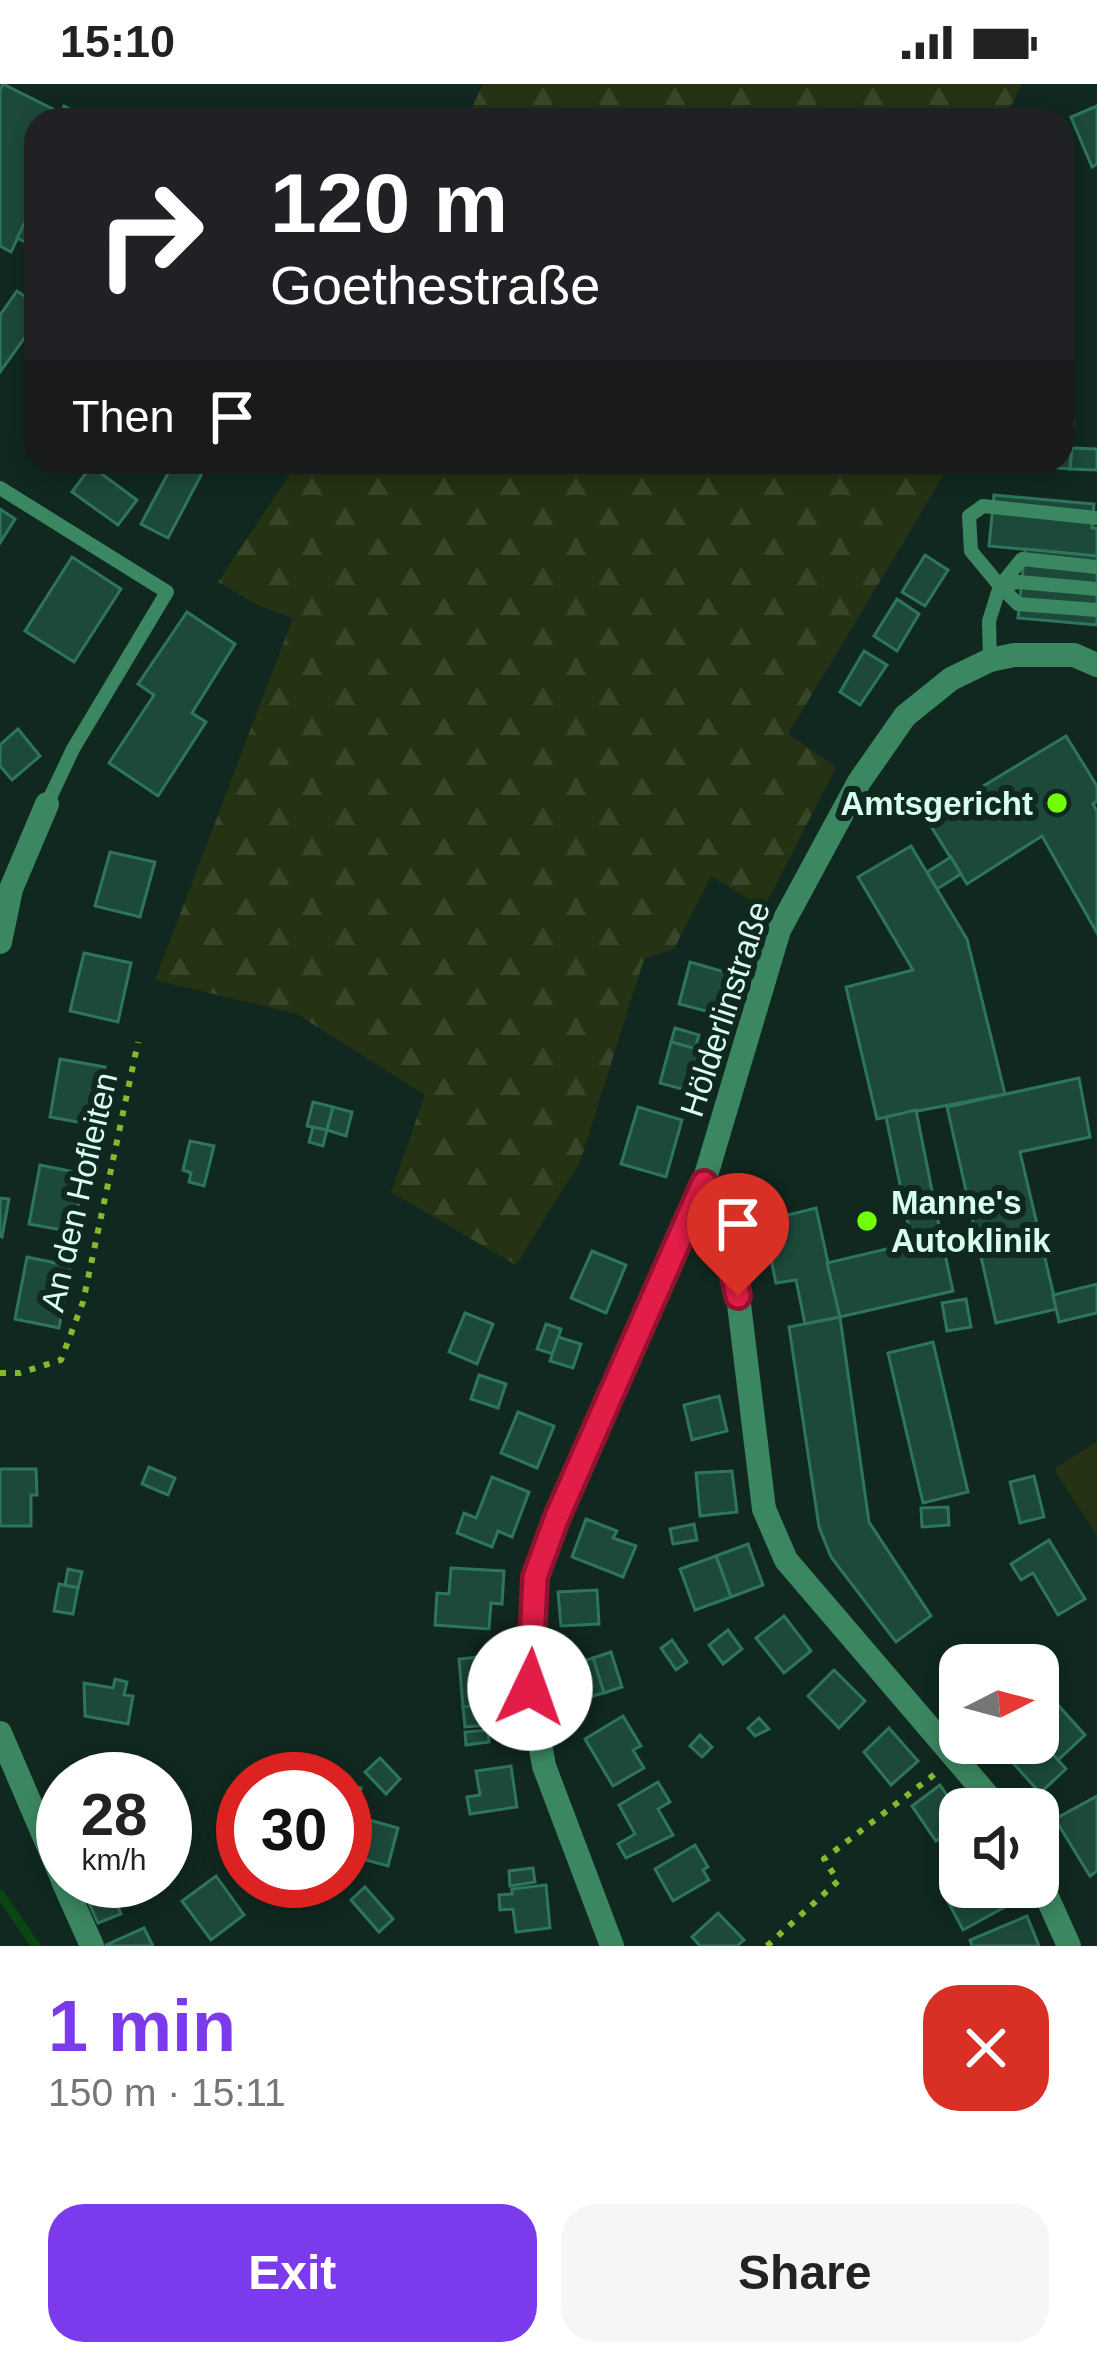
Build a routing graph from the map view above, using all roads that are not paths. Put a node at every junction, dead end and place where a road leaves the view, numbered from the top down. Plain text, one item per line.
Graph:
1 (0, 488) edge
2 (1097, 518) edge
3 (1097, 567) edge
4 (1000, 586) junction
5 (1097, 589) edge
6 (1097, 610) edge
7 (990, 660) junction
8 (1097, 665) edge
9 (47, 804) joint
10 (0, 865) edge
11 (11, 889) junction
12 (0, 942) edge
13 (704, 1183) junction
14 (0, 1733) edge
15 (982, 1788) edge
16 (36, 1817) edge
17 (75, 1908) edge
18 (1052, 1908) edge
19 (92, 1946) edge
20 (612, 1946) edge
21 (1069, 1946) edge

1 - 9 lane
2 - 4 lane
3 - 4 lane
4 - 5 lane
4 - 6 lane
4 - 7 lane
7 - 8 street, Hölderlinstraße
7 - 13 street, Hölderlinstraße
9 - 11 street
10 - 11 street
11 - 12 street
13 - 15 street
13 - 20 street, Hölderlinstraße
14 - 16 street
17 - 19 street
18 - 21 street

